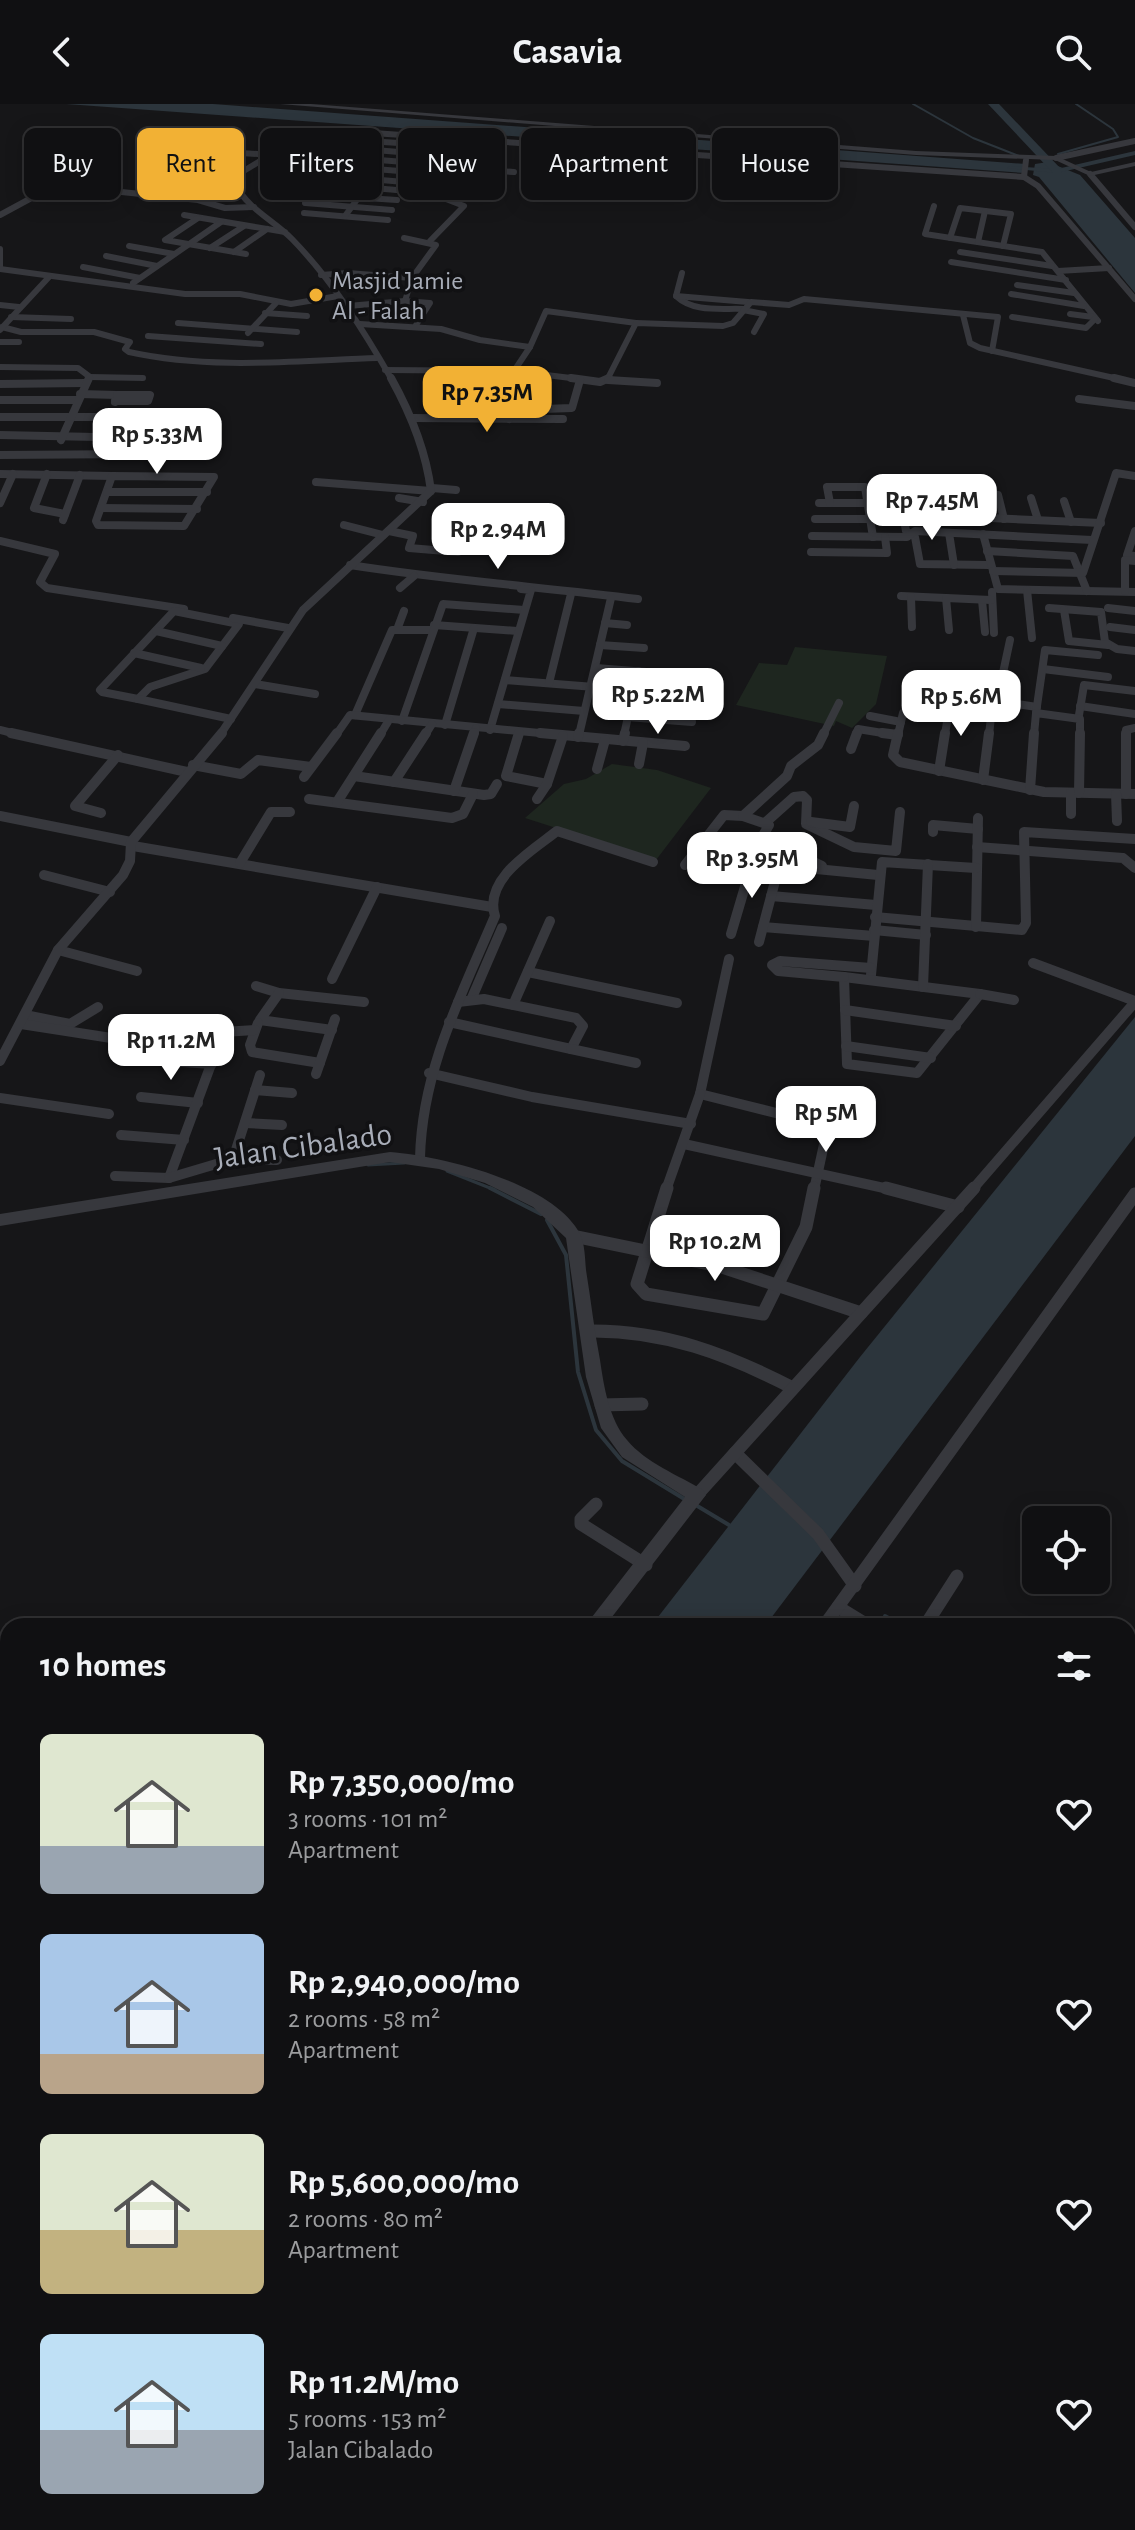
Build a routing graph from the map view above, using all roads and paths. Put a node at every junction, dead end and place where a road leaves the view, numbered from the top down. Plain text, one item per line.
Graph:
1 (284, 104) edge
2 (505, 138) edge
3 (1135, 141) edge
4 (382, 142) edge
5 (397, 143) joint
6 (382, 150) edge
7 (391, 151) junction
8 (398, 152) edge
9 (1056, 160) junction
10 (382, 161) edge
11 (385, 161) junction
12 (1029, 161) junction
13 (398, 162) edge
14 (260, 163) edge
15 (1135, 164) edge
16 (382, 165) edge
17 (505, 172) edge
18 (514, 172) dead end
19 (1085, 173) junction
20 (1026, 176) junction
21 (382, 199) edge
22 (356, 200) edge
23 (397, 200) dead end
24 (449, 200) edge
25 (305, 203) dead end
26 (934, 206) dead end
27 (254, 207) junction
28 (352, 207) junction
29 (392, 210) dead end
30 (985, 211) junction
31 (304, 213) dead end
32 (0, 215) edge
33 (184, 215) dead end
34 (345, 216) junction
35 (198, 218) junction
36 (388, 220) dead end
37 (221, 222) junction
38 (244, 226) junction
39 (1135, 227) edge
40 (267, 229) junction
41 (285, 232) junction
42 (153, 237) dead end
43 (404, 238) dead end
44 (950, 238) junction
45 (1034, 238) dead end
46 (165, 240) junction
47 (430, 241) junction
48 (978, 242) junction
49 (189, 244) junction
50 (129, 246) dead end
51 (1003, 246) junction
52 (210, 248) junction
53 (0, 249) edge
54 (1031, 250) junction
55 (234, 252) junction
56 (960, 252) dead end
57 (174, 254) junction
58 (246, 254) dead end
59 (106, 256) dead end
60 (951, 262) dead end
61 (157, 266) junction
62 (83, 267) dead end
63 (1055, 268) junction
64 (1109, 268) junction
65 (0, 269) edge
66 (682, 273) dead end
67 (321, 275) junction
68 (49, 277) junction
69 (412, 278) junction
70 (1066, 280) junction
71 (1017, 285) dead end
72 (1074, 293) junction
73 (1011, 294) dead end
74 (338, 296) junction
75 (676, 296) junction
76 (1135, 299) edge
77 (405, 301) junction
78 (751, 302) junction
79 (276, 303) junction
80 (0, 305) edge
81 (348, 306) junction
82 (1084, 306) junction
83 (19, 307) junction
84 (744, 310) junction
85 (265, 313) junction
86 (1070, 314) dead end
87 (963, 315) junction
88 (307, 316) dead end
89 (11, 317) junction
90 (1012, 317) dead end
91 (71, 319) dead end
92 (1095, 319) junction
93 (178, 323) dead end
94 (636, 323) junction
95 (360, 324) junction
96 (416, 325) junction
97 (1, 329) edge
98 (251, 329) junction
99 (297, 332) dead end
100 (754, 332) dead end
101 (148, 336) dead end
102 (0, 342) edge
103 (19, 342) dead end
104 (241, 342) junction
105 (261, 344) dead end
106 (530, 347) junction
107 (992, 351) junction
108 (377, 358) junction
109 (3, 367) edge
110 (385, 370) junction
111 (514, 371) junction
112 (143, 378) dead end
113 (87, 380) junction
114 (580, 380) junction
115 (608, 380) junction
116 (0, 381) edge
117 (657, 383) dead end
118 (1135, 383) edge
119 (79, 397) junction
120 (1079, 399) dead end
121 (0, 400) edge
122 (1135, 406) edge
123 (0, 417) edge
124 (71, 417) junction
125 (109, 417) junction
126 (136, 417) dead end
127 (412, 418) junction
128 (509, 419) junction
129 (563, 419) dead end
130 (0, 435) edge
131 (63, 435) junction
132 (56, 454) junction
133 (140, 454) junction
134 (1, 455) edge
135 (0, 474) edge
136 (13, 474) junction
137 (47, 474) junction
138 (113, 474) junction
139 (80, 475) junction
140 (134, 475) junction
141 (1135, 476) edge
142 (316, 482) dead end
143 (898, 486) dead end
144 (431, 489) junction
145 (930, 489) dead end
146 (456, 490) dead end
147 (107, 492) junction
148 (207, 492) junction
149 (964, 492) dead end
150 (998, 495) dead end
151 (399, 498) dead end
152 (1031, 498) dead end
153 (1064, 501) dead end
154 (423, 502) junction
155 (0, 503) edge
156 (819, 503) dead end
157 (830, 503) junction
158 (868, 503) junction
159 (101, 508) junction
160 (197, 509) junction
161 (903, 514) junction
162 (937, 516) junction
163 (974, 517) junction
164 (815, 519) dead end
165 (870, 519) junction
166 (1004, 519) junction
167 (1038, 520) junction
168 (1071, 522) junction
169 (1101, 523) junction
170 (344, 525) dead end
171 (386, 533) junction
172 (949, 533) junction
173 (910, 534) junction
174 (980, 534) junction
175 (812, 536) dead end
176 (1134, 536) edge
177 (873, 537) junction
178 (885, 537) junction
179 (48, 540) dead end
180 (1092, 540) junction
181 (0, 541) edge
182 (38, 549) junction
183 (987, 551) junction
184 (458, 552) dead end
185 (811, 552) dead end
186 (1130, 558) edge
187 (350, 565) junction
188 (954, 565) junction
189 (991, 568) junction
190 (1083, 573) junction
191 (414, 576) junction
192 (462, 583) dead end
193 (400, 588) dead end
194 (998, 589) junction
195 (1027, 590) junction
196 (1087, 591) junction
197 (1106, 591) junction
198 (1130, 592) edge
199 (571, 594) dead end
200 (946, 598) junction
201 (986, 600) junction
202 (1049, 608) dead end
203 (178, 609) junction
204 (524, 610) junction
205 (1064, 610) junction
206 (404, 611) dead end
207 (1106, 611) junction
208 (1135, 611) edge
209 (605, 623) junction
210 (627, 625) dead end
211 (398, 627) junction
212 (912, 627) dead end
213 (1110, 627) junction
214 (288, 628) junction
215 (433, 628) junction
216 (474, 628) junction
217 (949, 630) dead end
218 (1135, 630) edge
219 (156, 631) junction
220 (517, 631) junction
221 (990, 633) dead end
222 (1032, 638) dead end
223 (1010, 640) dead end
224 (600, 645) junction
225 (222, 646) junction
226 (1110, 646) junction
227 (644, 648) dead end
228 (1135, 651) edge
229 (134, 653) junction
230 (1098, 655) dead end
231 (172, 661) junction
232 (596, 668) junction
233 (205, 669) junction
234 (1043, 669) junction
235 (638, 671) junction
236 (659, 673) dead end
237 (1108, 677) dead end
238 (505, 680) junction
239 (549, 683) junction
240 (255, 684) junction
241 (150, 687) junction
242 (590, 687) junction
243 (1135, 691) edge
244 (633, 693) junction
245 (315, 694) dead end
246 (137, 700) junction
247 (688, 701) dead end
248 (950, 701) dead end
249 (839, 703) dead end
250 (498, 704) junction
251 (992, 708) dead end
252 (1037, 710) junction
253 (584, 711) junction
254 (1135, 714) edge
255 (355, 715) junction
256 (870, 716) dead end
257 (627, 717) junction
258 (231, 719) junction
259 (389, 720) junction
260 (402, 721) junction
261 (692, 722) dead end
262 (432, 724) junction
263 (445, 725) junction
264 (476, 728) junction
265 (1135, 728) edge
266 (0, 730) edge
267 (490, 730) junction
268 (519, 732) junction
269 (898, 735) junction
270 (563, 736) junction
271 (578, 737) junction
272 (605, 740) junction
273 (623, 741) junction
274 (643, 743) junction
275 (421, 745) junction
276 (685, 746) dead end
277 (851, 749) dead end
278 (118, 755) junction
279 (639, 764) dead end
280 (311, 767) junction
281 (190, 768) junction
282 (597, 769) dead end
283 (939, 771) junction
284 (354, 776) junction
285 (304, 777) dead end
286 (983, 780) junction
287 (394, 782) junction
288 (411, 784) junction
289 (497, 784) dead end
290 (547, 784) junction
291 (1030, 790) junction
292 (454, 791) junction
293 (1075, 793) junction
294 (473, 794) junction
295 (1126, 794) edge
296 (309, 799) dead end
297 (537, 799) dead end
298 (337, 802) junction
299 (854, 806) dead end
300 (290, 812) dead end
301 (900, 812) dead end
302 (101, 813) dead end
303 (1071, 814) dead end
304 (0, 816) edge
305 (743, 816) junction
306 (978, 818) dead end
307 (803, 821) junction
308 (1117, 821) dead end
309 (766, 822) junction
310 (850, 827) junction
311 (793, 839) dead end
312 (1116, 839) junction
313 (1135, 839) edge
314 (132, 844) junction
315 (850, 844) junction
316 (757, 846) junction
317 (977, 847) junction
318 (789, 850) junction
319 (1022, 851) junction
320 (896, 856) junction
321 (1123, 858) junction
322 (653, 862) dead end
323 (240, 863) junction
324 (754, 863) junction
325 (928, 864) junction
326 (685, 865) dead end
327 (781, 866) junction
328 (976, 868) junction
329 (1135, 868) edge
330 (832, 870) junction
331 (731, 874) dead end
332 (44, 875) dead end
333 (878, 875) junction
334 (377, 887) junction
335 (110, 892) junction
336 (771, 896) junction
337 (876, 905) junction
338 (492, 907) junction
339 (875, 917) junction
340 (550, 921) dead end
341 (926, 923) junction
342 (763, 927) junction
343 (976, 927) junction
344 (502, 928) dead end
345 (874, 933) junction
346 (731, 934) dead end
347 (926, 935) junction
348 (759, 942) dead end
349 (58, 950) junction
350 (729, 959) dead end
351 (1033, 963) dead end
352 (137, 971) dead end
353 (528, 972) junction
354 (871, 973) junction
355 (844, 976) junction
356 (332, 979) dead end
357 (256, 986) dead end
358 (923, 987) junction
359 (279, 993) junction
360 (980, 994) junction
361 (1014, 1000) dead end
362 (464, 1001) junction
363 (364, 1002) dead end
364 (1135, 1002) edge
365 (677, 1003) dead end
366 (513, 1005) junction
367 (98, 1007) dead end
368 (845, 1010) junction
369 (23, 1020) junction
370 (449, 1022) junction
371 (257, 1025) junction
372 (956, 1026) junction
373 (124, 1040) dead end
374 (846, 1046) junction
375 (571, 1049) junction
376 (931, 1058) junction
377 (0, 1061) edge
378 (167, 1061) dead end
379 (320, 1063) junction
380 (636, 1063) dead end
381 (212, 1064) junction
382 (429, 1073) junction
383 (316, 1074) dead end
384 (260, 1075) dead end
385 (255, 1090) junction
386 (292, 1093) dead end
387 (700, 1094) junction
388 (141, 1097) dead end
389 (0, 1098) edge
390 (198, 1103) junction
391 (109, 1114) dead end
392 (245, 1123) junction
393 (691, 1124) junction
394 (282, 1125) dead end
395 (121, 1135) dead end
396 (184, 1140) junction
397 (684, 1144) junction
398 (420, 1158) junction
399 (233, 1159) junction
400 (277, 1160) dead end
401 (819, 1171) junction
402 (115, 1176) dead end
403 (169, 1178) junction
404 (1135, 1194) edge
405 (958, 1207) junction
406 (0, 1220) edge
407 (573, 1236) junction
408 (646, 1248) junction
409 (781, 1282) junction
410 (861, 1313) junction
411 (589, 1331) junction
412 (793, 1388) junction
413 (642, 1404) dead end
414 (601, 1405) junction
415 (735, 1453) junction
416 (693, 1500) junction
417 (596, 1504) dead end
418 (646, 1565) junction
419 (957, 1576) dead end
420 (846, 1596) junction
421 (601, 1618) edge
422 (830, 1618) edge
423 (863, 1618) edge
424 (930, 1618) edge

1 - 12 street
2 - 20 street
3 - 9 street
4 - 5 street
5 - 7 street
6 - 7 street
7 - 8 street
7 - 11 street
9 - 12 street
9 - 19 street
10 - 11 street
11 - 13 street
11 - 16 street
12 - 20 street
14 - 27 street
15 - 19 street
17 - 18 street
19 - 39 street
20 - 64 street
21 - 23 street
22 - 28 street
24 - 47 street
25 - 28 street
26 - 44 street
27 - 32 street
27 - 41 street
28 - 29 street
28 - 34 street
30 - 44 street
30 - 48 street
30 - 51 street
31 - 34 street
33 - 35 street
34 - 36 street
35 - 37 street
35 - 46 street
37 - 38 street
37 - 49 street
38 - 40 street
38 - 52 street
40 - 41 street
40 - 55 street
41 - 67 street
42 - 46 street
43 - 47 street
44 - 48 street
45 - 54 street
46 - 49 street
47 - 69 street
48 - 51 street
49 - 52 street
49 - 57 street
50 - 57 street
51 - 54 street
52 - 55 street
53 - 65 street
54 - 63 street
55 - 58 street
56 - 63 street
57 - 61 street
59 - 61 street
60 - 70 street
61 - 62 street
63 - 64 street
63 - 70 street
64 - 76 street
65 - 68 street
66 - 75 street
67 - 69 street
67 - 74 street
68 - 79 street
68 - 83 street
69 - 77 street
70 - 72 street
71 - 72 street
72 - 82 street
73 - 82 street
74 - 79 street
74 - 81 street
75 - 78 street
75 - 84 street
77 - 81 street
77 - 96 street
78 - 84 street
78 - 87 street
79 - 85 street
80 - 83 street
81 - 95 street
82 - 92 street
83 - 89 street
84 - 94 street
84 - 100 street
85 - 88 street
85 - 98 street
86 - 92 street
87 - 107 street
87 - 107 street
89 - 91 street
89 - 97 street
90 - 92 street
93 - 98 street
94 - 106 street
94 - 115 street
95 - 96 street
95 - 108 street
96 - 106 street
97 - 108 street
98 - 99 street
98 - 104 street
101 - 104 street
102 - 103 street
104 - 105 street
106 - 111 street
107 - 118 street
108 - 110 street
109 - 113 street
109 - 116 street
110 - 111 street
110 - 127 street
111 - 114 street
112 - 113 street
113 - 116 street
113 - 119 street
114 - 115 street
114 - 128 street
115 - 117 street
119 - 121 street
119 - 124 street
119 - 125 street
120 - 122 street
123 - 124 street
124 - 125 street
124 - 131 street
125 - 126 street
127 - 128 street
127 - 144 street
128 - 129 street
130 - 131 street
131 - 132 street
131 - 133 street
132 - 133 street
132 - 134 street
133 - 140 street
135 - 136 street
136 - 137 street
136 - 155 street
137 - 139 street
137 - 139 street
138 - 139 street
138 - 140 street
138 - 147 street
140 - 148 street
141 - 169 street
142 - 144 street
143 - 161 street
144 - 146 street
144 - 154 street
145 - 162 street
147 - 148 street
147 - 159 street
148 - 160 street
149 - 163 street
150 - 166 street
151 - 154 street
152 - 167 street
153 - 168 street
154 - 171 street
156 - 157 street
157 - 158 street
157 - 158 street
158 - 165 street
159 - 160 street
159 - 160 street
161 - 162 street
161 - 173 street
162 - 163 street
163 - 166 street
163 - 174 street
164 - 165 street
165 - 177 street
166 - 167 street
167 - 168 street
168 - 169 street
169 - 180 street
170 - 171 street
171 - 184 street
171 - 187 street
172 - 173 street
172 - 174 street
172 - 188 street
173 - 178 street
173 - 188 street
174 - 180 street
174 - 183 street
175 - 177 street
176 - 186 street
177 - 178 street
178 - 185 street
179 - 182 street
180 - 190 street
181 - 182 street
182 - 203 street
183 - 189 street
183 - 190 street
186 - 198 street
187 - 191 street
187 - 214 street
188 - 189 street
189 - 190 street
189 - 194 street
190 - 196 street
191 - 193 street
191 - 209 street
192 - 204 street
194 - 195 street
194 - 201 street
195 - 196 street
195 - 222 street
196 - 197 street
197 - 198 street
197 - 207 street
199 - 239 street
200 - 201 street
200 - 212 street
200 - 217 street
201 - 221 street
202 - 205 street
203 - 214 street
203 - 219 street
203 - 225 street
204 - 215 street
204 - 220 street
205 - 207 street
205 - 226 street
206 - 211 street
207 - 208 street
207 - 213 street
207 - 226 street
209 - 210 street
209 - 224 street
211 - 215 street
211 - 255 street
213 - 218 street
213 - 226 street
214 - 240 street
215 - 216 street
215 - 260 street
216 - 220 street
216 - 263 street
219 - 225 street
219 - 229 street
220 - 238 street
223 - 252 street
224 - 227 street
224 - 232 street
225 - 233 street
226 - 228 street
229 - 231 street
229 - 246 street
230 - 234 street
231 - 233 street
231 - 241 street
232 - 235 street
232 - 242 street
233 - 241 street
234 - 237 street
234 - 252 street
235 - 236 street
235 - 244 street
238 - 239 street
238 - 250 street
239 - 242 street
240 - 245 street
240 - 258 street
241 - 246 street
242 - 244 street
242 - 253 street
243 - 254 street
244 - 247 street
244 - 257 street
246 - 258 street
248 - 283 street
249 - 305 street
250 - 253 street
250 - 267 street
251 - 286 street
252 - 291 street
252 - 293 street
253 - 271 street
255 - 259 street
255 - 280 street
256 - 269 street
257 - 261 street
257 - 273 street
258 - 281 street
259 - 260 street
259 - 284 street
260 - 262 street
262 - 263 street
262 - 275 street
263 - 264 street
264 - 267 street
264 - 292 street
265 - 295 street
266 - 278 street
267 - 268 street
268 - 270 street
268 - 290 street
269 - 277 street
269 - 283 street
270 - 271 street
270 - 290 street
271 - 272 street
272 - 273 street
272 - 282 street
273 - 274 street
274 - 276 street
274 - 279 street
275 - 287 street
275 - 288 street
278 - 281 street
278 - 302 street
280 - 281 street
280 - 285 street
281 - 314 street
283 - 286 street
284 - 287 street
284 - 298 street
286 - 291 street
287 - 288 street
288 - 292 street
289 - 294 street
290 - 297 street
291 - 293 street
292 - 294 street
293 - 295 street
293 - 303 street
294 - 298 street
295 - 308 street
296 - 298 street
299 - 310 street
300 - 323 street
301 - 320 street
304 - 314 street
305 - 309 street
305 - 326 street
306 - 317 street
307 - 309 street
307 - 310 street
307 - 315 street
309 - 316 street
310 - 315 street
311 - 318 street
312 - 313 street
312 - 319 street
312 - 321 street
314 - 323 street
314 - 335 street
315 - 320 street
316 - 324 street
316 - 331 street
317 - 319 street
317 - 328 street
318 - 327 street
318 - 330 street
319 - 321 street
319 - 343 street
320 - 325 street
320 - 333 street
321 - 329 street
322 - 338 street
323 - 334 street
324 - 327 street
324 - 346 street
325 - 328 street
325 - 341 street
327 - 330 street
327 - 336 street
328 - 343 street
330 - 333 street
332 - 335 street
333 - 337 street
334 - 338 street
334 - 356 street
335 - 349 street
336 - 337 street
336 - 342 street
337 - 339 street
338 - 362 street
339 - 341 street
339 - 345 street
340 - 353 street
341 - 343 street
341 - 347 street
342 - 345 street
342 - 348 street
344 - 362 street
345 - 347 street
345 - 354 street
347 - 358 street
349 - 352 street
349 - 369 street
350 - 387 street
351 - 364 street
353 - 365 street
353 - 366 street
354 - 355 street
354 - 355 street
354 - 358 street
355 - 368 street
357 - 359 street
358 - 360 street
359 - 363 street
359 - 371 street
360 - 361 street
360 - 372 street
362 - 366 street
362 - 370 street
364 - 405 street
366 - 375 street
367 - 369 street
368 - 372 street
368 - 374 street
369 - 373 street
369 - 377 street
370 - 375 street
370 - 382 street
371 - 379 street
371 - 379 street
371 - 381 street
372 - 376 street
374 - 376 street
374 - 376 street
375 - 380 street
378 - 381 street
379 - 383 street
381 - 390 street
382 - 393 street
382 - 398 street
384 - 385 street
385 - 386 street
385 - 392 street
387 - 393 street
387 - 401 street
388 - 390 street
389 - 391 street
390 - 396 street
392 - 394 street
392 - 399 street
393 - 397 street
395 - 396 street
396 - 403 street
397 - 401 street
397 - 408 street
398 - 406 street, Jalan Cibalado
398 - 407 street, Jalan Cibalado
399 - 400 street
399 - 403 street
401 - 405 street
401 - 409 street
402 - 403 street
404 - 420 street
405 - 410 street
407 - 408 street
407 - 411 street
408 - 409 street
408 - 409 street
409 - 410 street
410 - 412 street
411 - 412 street
411 - 414 street
412 - 415 street
413 - 414 street
414 - 416 street
415 - 416 street
415 - 420 street
416 - 418 street
417 - 418 street
418 - 421 street
419 - 424 street
420 - 422 street
420 - 423 street

